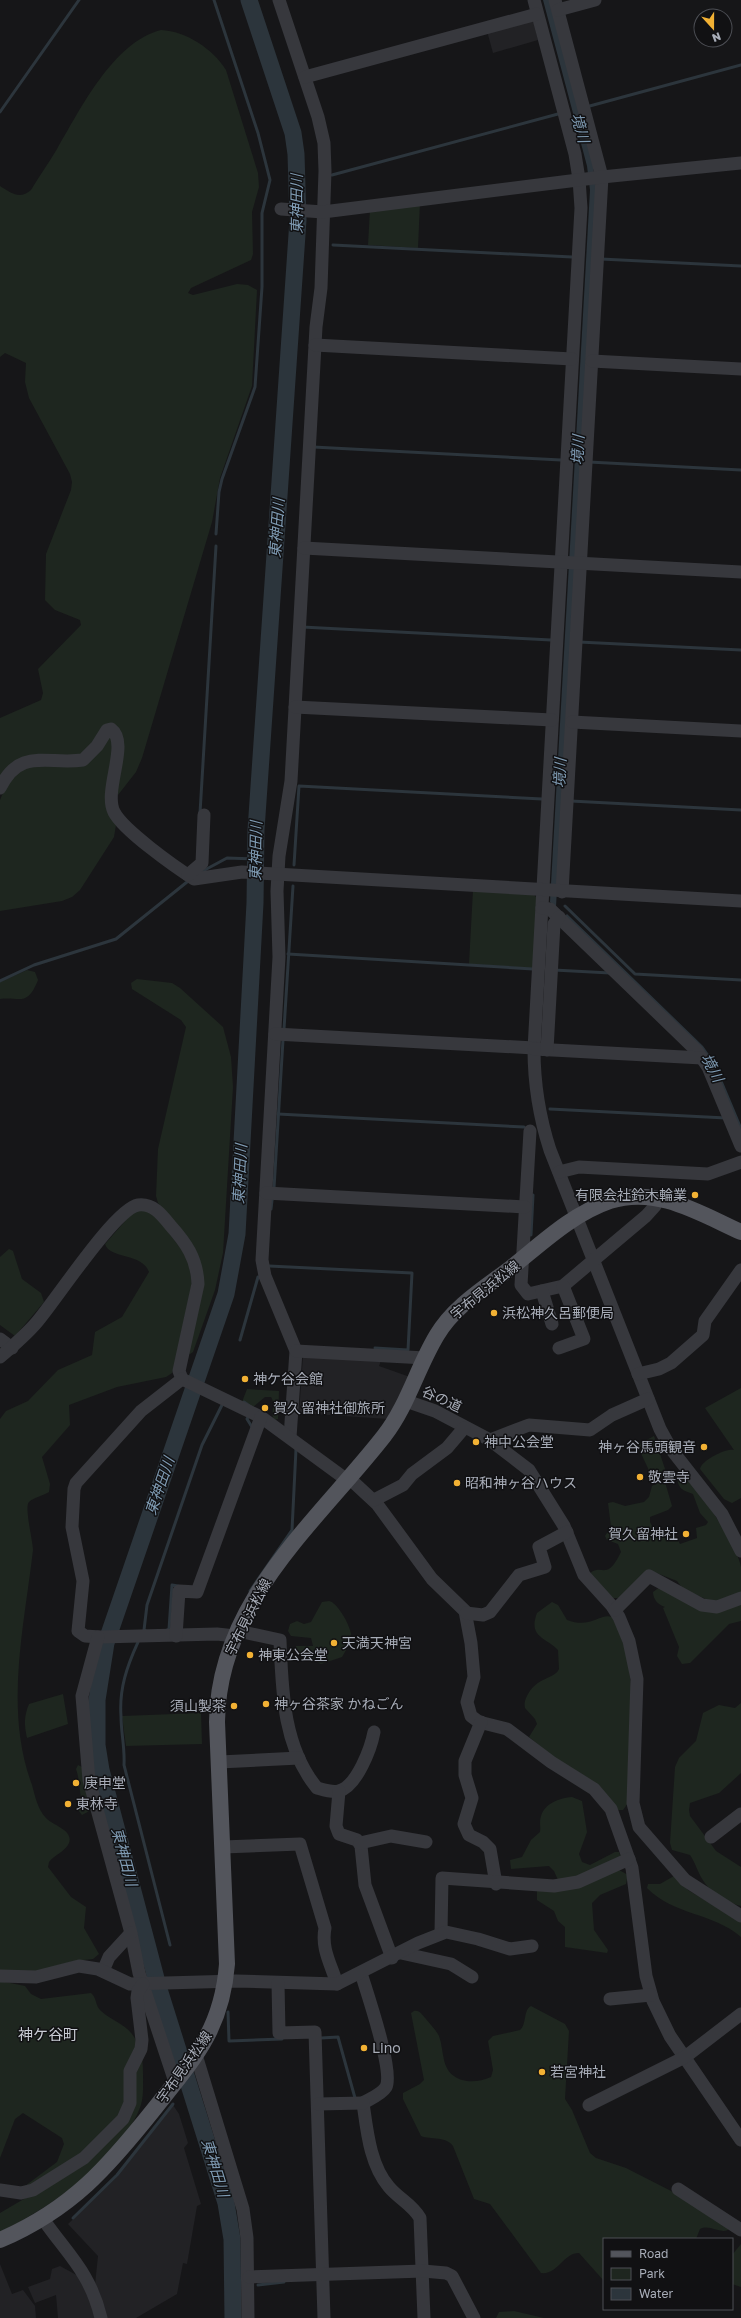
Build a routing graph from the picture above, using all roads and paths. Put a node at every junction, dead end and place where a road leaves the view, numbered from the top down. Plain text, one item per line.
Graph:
1 (279, 0) edge
2 (534, 0) edge
3 (595, 0) edge
4 (556, 5) edge
5 (537, 14) junction
6 (305, 77) junction
7 (741, 163) edge
8 (591, 178) junction
9 (281, 209) dead end
10 (320, 212) junction
11 (315, 345) junction
12 (572, 359) junction
13 (592, 361) junction
14 (741, 369) edge
15 (304, 548) junction
16 (572, 562) junction
17 (741, 572) edge
18 (295, 707) junction
19 (552, 720) junction
20 (572, 722) junction
21 (741, 731) edge
22 (0, 788) edge
23 (204, 815) dead end
24 (275, 874) junction
25 (188, 875) junction
26 (553, 892) junction
27 (741, 901) edge
28 (542, 908) junction
29 (559, 917) junction
30 (275, 1034) junction
31 (538, 1049) junction
32 (702, 1058) junction
33 (530, 1131) dead end
34 (741, 1146) edge
35 (741, 1162) edge
36 (559, 1172) junction
37 (266, 1193) junction
38 (656, 1198) junction
39 (525, 1207) junction
40 (576, 1217) junction
41 (741, 1232) edge
42 (522, 1258) junction
43 (594, 1261) junction
44 (741, 1270) edge
45 (563, 1286) junction
46 (542, 1291) junction
47 (552, 1324) dead end
48 (0, 1339) edge
49 (12, 1348) junction
50 (559, 1348) dead end
51 (296, 1351) junction
52 (0, 1357) edge
53 (425, 1358) junction
54 (638, 1374) junction
55 (183, 1381) junction
56 (648, 1399) junction
57 (406, 1401) junction
58 (261, 1417) junction
59 (464, 1428) junction
60 (290, 1437) junction
61 (490, 1440) junction
62 (348, 1479) junction
63 (374, 1500) junction
64 (567, 1532) junction
65 (741, 1551) edge
66 (741, 1598) edge
67 (615, 1610) junction
68 (466, 1613) junction
69 (236, 1634) junction
70 (176, 1636) junction
71 (99, 1637) junction
72 (481, 1722) junction
73 (374, 1732) dead end
74 (298, 1758) junction
75 (219, 1762) junction
76 (339, 1791) junction
77 (741, 1814) edge
78 (711, 1836) dead end
79 (426, 1842) dead end
80 (360, 1843) junction
81 (223, 1847) junction
82 (629, 1859) junction
83 (496, 1884) junction
84 (741, 1916) edge
85 (441, 1933) junction
86 (132, 1934) junction
87 (532, 1946) dead end
88 (396, 1956) junction
89 (103, 1971) junction
90 (361, 1973) junction
91 (0, 1976) edge
92 (472, 1977) dead end
93 (226, 1982) junction
94 (278, 1983) junction
95 (145, 1984) junction
96 (337, 1984) junction
97 (651, 1995) junction
98 (610, 1999) dead end
99 (741, 2014) edge
100 (195, 2057) junction
101 (685, 2057) junction
102 (176, 2082) junction
103 (363, 2103) junction
104 (318, 2104) junction
105 (589, 2105) dead end
106 (741, 2140) edge
107 (678, 2189) dead end
108 (0, 2190) edge
109 (43, 2219) junction
110 (741, 2230) edge
111 (0, 2240) edge
112 (423, 2271) junction
113 (323, 2275) junction
114 (248, 2277) junction
115 (100, 2318) edge
116 (248, 2318) edge
117 (324, 2318) edge
118 (424, 2318) edge
119 (474, 2318) edge

1 - 6 street
2 - 5 street
3 - 4 street
4 - 8 street
5 - 6 street
5 - 8 street
6 - 10 street
7 - 8 street
8 - 10 street
8 - 12 street
8 - 13 street
9 - 10 street
10 - 11 street
11 - 12 street
11 - 15 street
12 - 16 street
13 - 14 street
13 - 16 street
15 - 16 street
15 - 18 street
16 - 17 street
16 - 19 street
16 - 20 street
18 - 19 street
18 - 24 street
19 - 26 street
20 - 21 street
20 - 26 street
22 - 25 street
23 - 25 street
24 - 25 street
24 - 26 street
24 - 30 street
26 - 27 street
26 - 28 street
28 - 29 street
28 - 31 street
29 - 31 street
29 - 32 street
30 - 31 street
30 - 37 street
31 - 32 street
31 - 36 street
32 - 34 street
33 - 39 street
35 - 36 street
36 - 40 street
37 - 39 street
37 - 51 street
38 - 40 main road, 宇布見浜松線
38 - 41 main road, 宇布見浜松線
38 - 43 street
39 - 42 street
40 - 42 main road, 宇布見浜松線
40 - 43 street
42 - 46 street
42 - 53 main road, 宇布見浜松線
43 - 45 street
43 - 54 street
44 - 54 street
45 - 46 street
45 - 50 street
46 - 47 street
48 - 49 street
49 - 52 street
49 - 55 street
51 - 53 street
51 - 60 street
53 - 57 main road, 宇布見浜松線
54 - 56 street
55 - 58 street
55 - 71 street
56 - 61 street
56 - 65 street
57 - 59 street, 谷の道
57 - 62 main road, 宇布見浜松線
58 - 60 street
58 - 70 street
59 - 61 street, 谷の道
59 - 63 street
60 - 62 street
61 - 64 street, 谷の道
62 - 63 street
62 - 69 main road, 宇布見浜松線
63 - 68 street
64 - 67 street, 谷の道
64 - 68 street
66 - 67 street
67 - 84 street, 谷の道
68 - 72 street
69 - 70 street
69 - 74 street
69 - 75 main road, 宇布見浜松線
70 - 71 street
71 - 86 street
72 - 82 street
72 - 83 street
73 - 76 street
74 - 75 street
74 - 76 street
75 - 81 main road, 宇布見浜松線
76 - 80 street
77 - 78 street
79 - 80 street
80 - 88 street
81 - 93 main road, 宇布見浜松線
81 - 96 street
82 - 83 street
82 - 97 street
83 - 85 street
85 - 87 street
85 - 88 street
86 - 89 street
86 - 95 street
88 - 90 street
88 - 92 street
89 - 91 street
89 - 95 street
90 - 96 street
90 - 103 street
93 - 94 street
93 - 95 street
93 - 100 main road, 宇布見浜松線
94 - 96 street
94 - 104 street
95 - 102 street
95 - 108 street
97 - 98 street
97 - 101 street
99 - 101 street
100 - 102 main road, 宇布見浜松線
100 - 114 street
101 - 105 street
101 - 106 street
102 - 109 main road, 宇布見浜松線
103 - 104 street
103 - 112 street
104 - 113 street
107 - 110 street
109 - 111 main road, 宇布見浜松線
109 - 115 street
112 - 113 street
112 - 118 street
112 - 119 street
113 - 114 street
113 - 117 street
114 - 116 street

